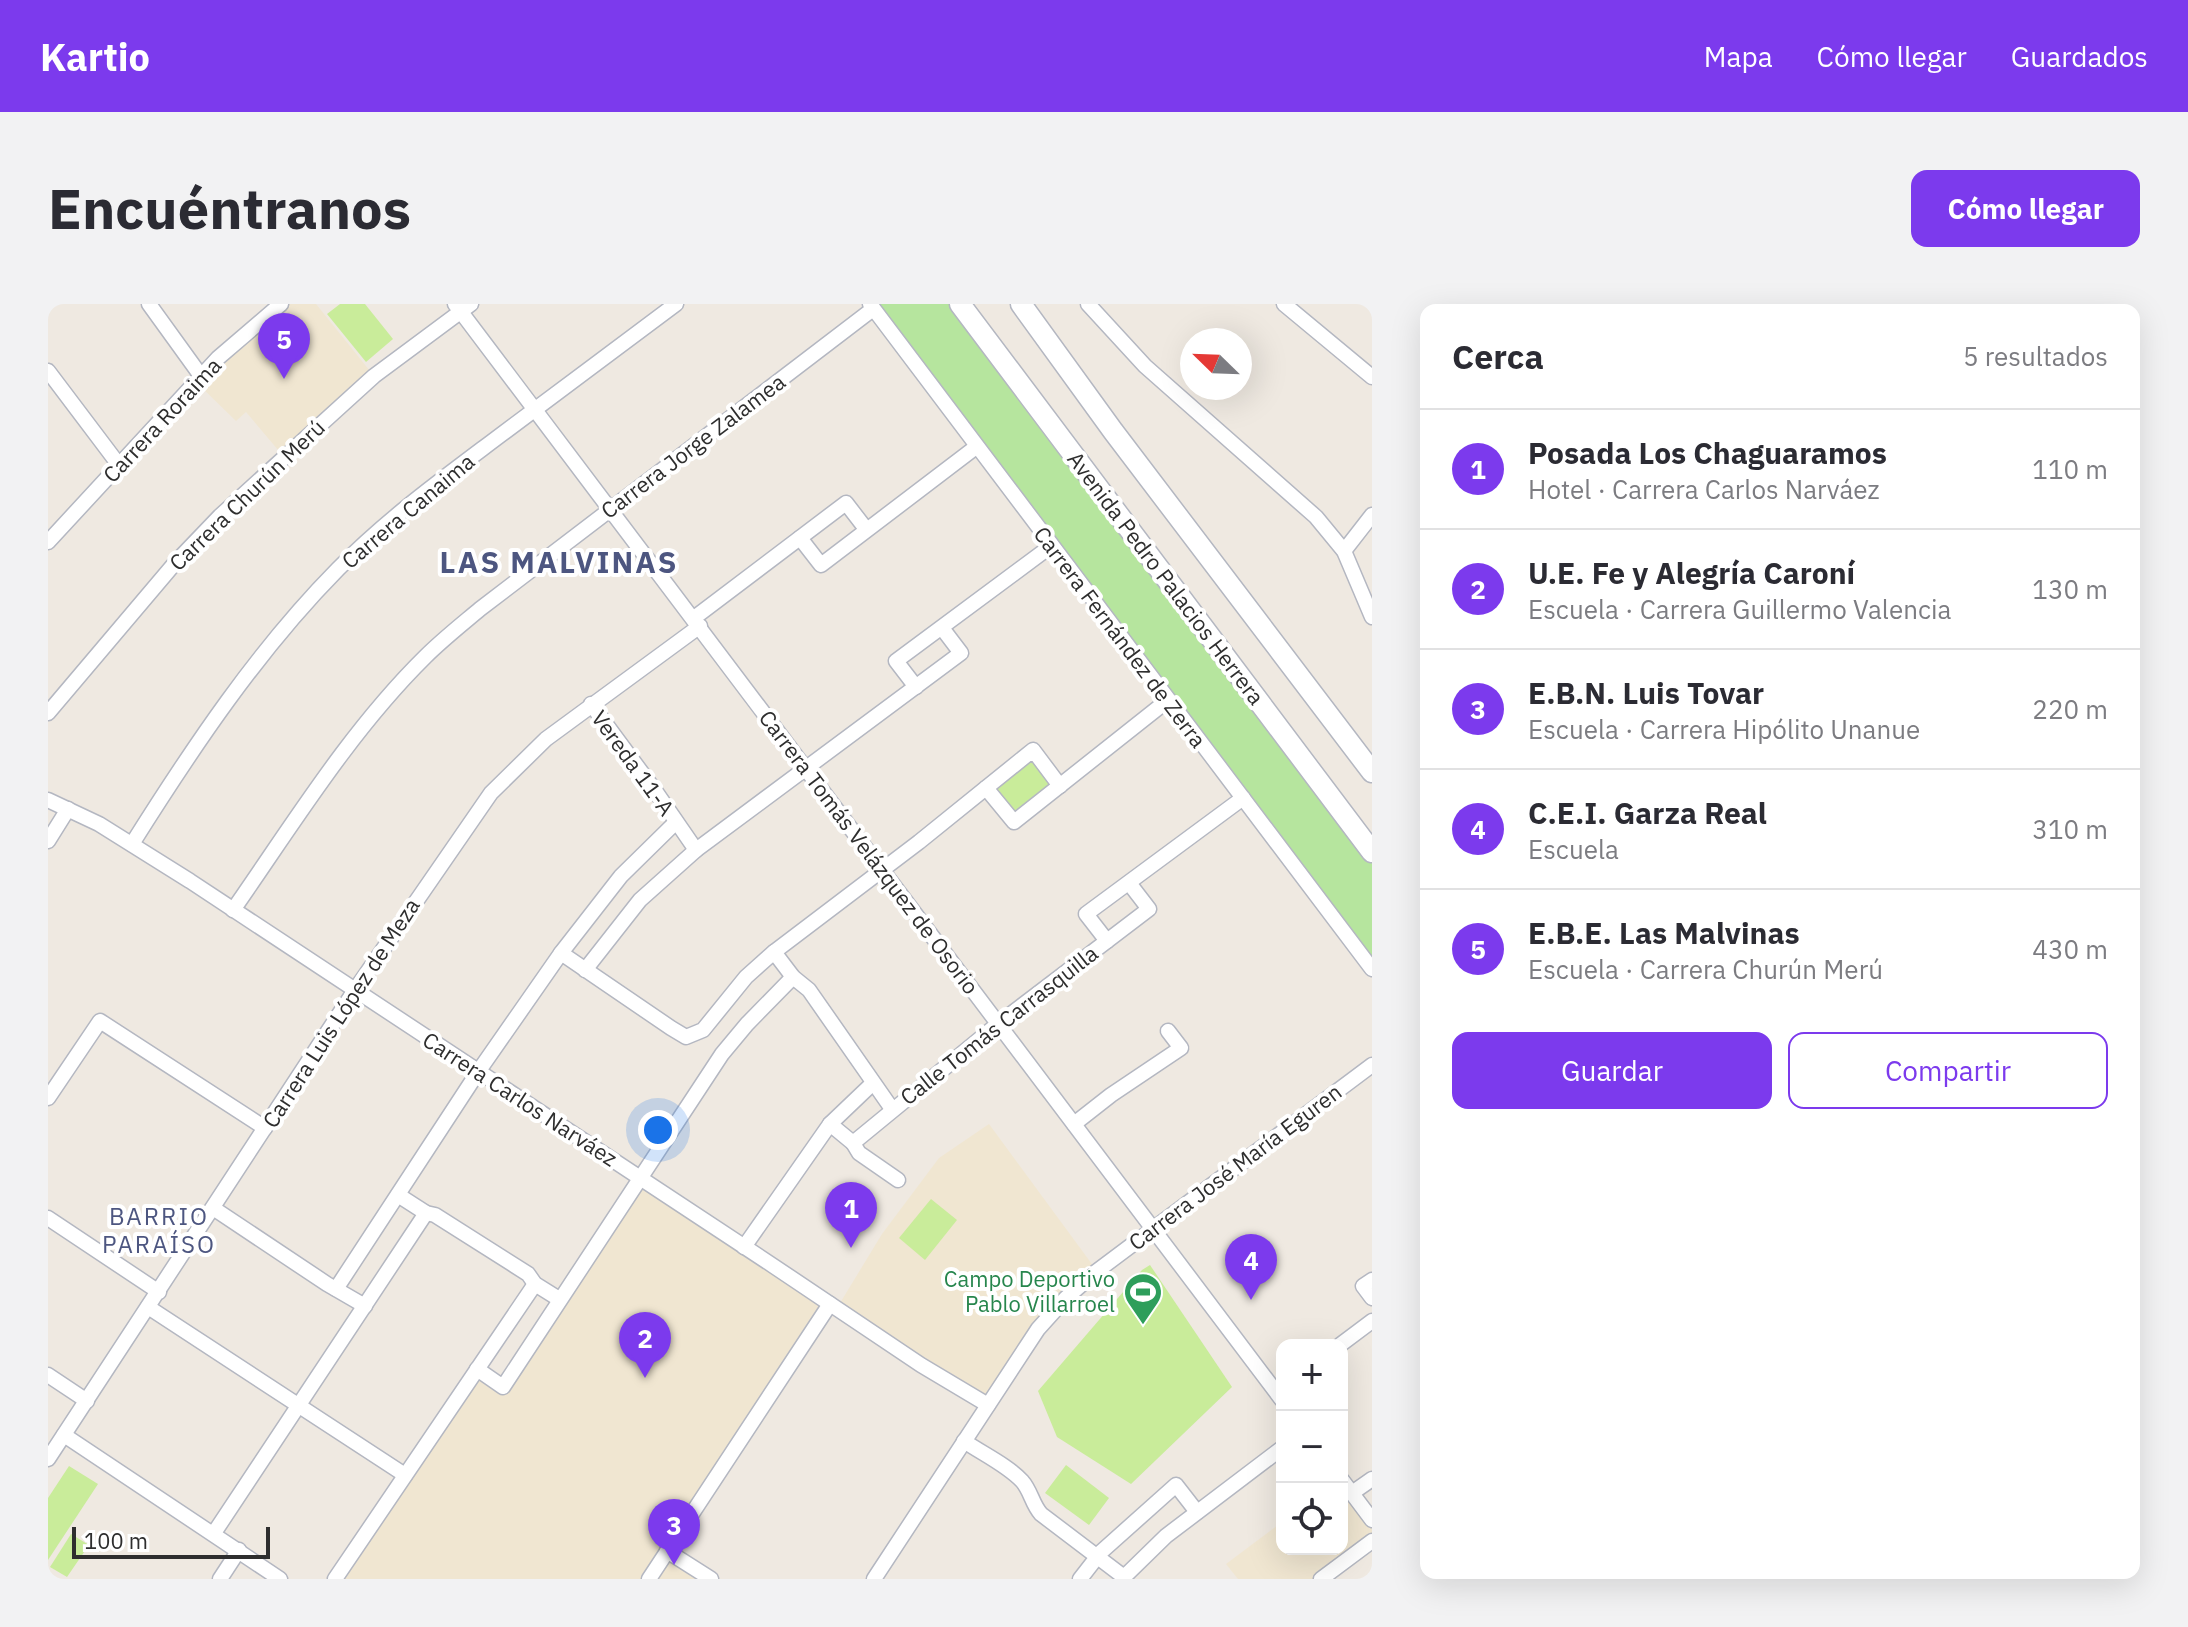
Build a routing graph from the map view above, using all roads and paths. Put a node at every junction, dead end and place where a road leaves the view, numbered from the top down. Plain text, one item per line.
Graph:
1 (149, 304) edge
2 (281, 304) edge
3 (676, 304) edge
4 (960, 304) edge
5 (1021, 304) edge
6 (1088, 304) edge
7 (1284, 304) edge
8 (462, 306) edge
9 (872, 307) edge
10 (48, 371) edge
11 (201, 376) junction
12 (1372, 377) edge
13 (535, 409) junction
14 (976, 447) junction
15 (119, 465) junction
16 (611, 509) junction
17 (1372, 515) edge
18 (866, 529) junction
19 (800, 538) junction
20 (48, 542) edge
21 (1051, 546) junction
22 (1344, 551) junction
23 (1372, 617) edge
24 (697, 622) junction
25 (942, 628) junction
26 (916, 687) junction
27 (1168, 700) junction
28 (591, 704) junction
29 (48, 713) edge
30 (807, 770) junction
31 (1372, 772) edge
32 (1060, 786) junction
33 (986, 788) junction
34 (1243, 798) junction
35 (56, 803) edge
36 (676, 822) junction
37 (48, 841) edge
38 (132, 844) junction
39 (696, 850) junction
40 (1372, 852) edge
41 (882, 871) junction
42 (1129, 883) junction
43 (233, 910) junction
44 (1107, 941) junction
45 (774, 952) junction
46 (561, 953) junction
47 (1372, 969) edge
48 (585, 970) junction
49 (793, 977) junction
50 (355, 990) junction
51 (998, 1024) junction
52 (703, 1030) junction
53 (1168, 1031) dead end
54 (726, 1048) junction
55 (1372, 1065) edge
56 (478, 1072) junction
57 (873, 1083) junction
58 (48, 1098) edge
59 (892, 1109) junction
60 (830, 1124) junction
61 (1074, 1124) junction
62 (265, 1128) junction
63 (853, 1143) junction
64 (640, 1179) junction
65 (898, 1180) dead end
66 (398, 1195) junction
67 (213, 1208) junction
68 (426, 1213) junction
69 (48, 1218) edge
70 (1153, 1229) junction
71 (744, 1247) junction
72 (1372, 1280) edge
73 (535, 1284) junction
74 (336, 1289) junction
75 (159, 1292) junction
76 (1372, 1298) edge
77 (559, 1299) junction
78 (830, 1304) junction
79 (365, 1306) junction
80 (148, 1307) junction
81 (1372, 1321) edge
82 (1348, 1339) edge
83 (477, 1369) junction
84 (48, 1375) edge
85 (1276, 1388) edge
86 (87, 1401) junction
87 (988, 1405) junction
88 (300, 1406) junction
89 (64, 1435) junction
90 (964, 1441) junction
91 (1276, 1453) edge
92 (48, 1459) edge
93 (405, 1475) junction
94 (1372, 1479) edge
95 (1344, 1483) edge
96 (1352, 1493) junction
97 (1197, 1512) junction
98 (1372, 1520) edge
99 (214, 1533) junction
100 (1372, 1541) edge
101 (239, 1550) junction
102 (667, 1551) junction
103 (1098, 1555) junction
104 (1083, 1577) edge
105 (220, 1579) edge
106 (280, 1579) edge
107 (335, 1579) edge
108 (649, 1579) edge
109 (711, 1579) edge
110 (874, 1579) edge
111 (1321, 1579) edge

1 - 11 street
2 - 11 street, Carrera Roraima
3 - 13 street, Carrera Canaima
4 - 40 main road, Avenida Pedro Palacios Herrera
5 - 31 main road, Avenida Pedro Palacios Herrera
6 - 22 street
7 - 12 street
8 - 13 street, Carrera Tomás Velázquez de Osorio
8 - 29 street, Carrera Churún Merú
9 - 14 street, Carrera Fernández de Zerra
9 - 16 street, Carrera Jorge Zalamea
10 - 15 street
11 - 15 street, Carrera Roraima
13 - 16 street, Carrera Tomás Velázquez de Osorio
13 - 38 street, Carrera Canaima
14 - 18 street
14 - 21 street, Carrera Fernández de Zerra
15 - 20 street, Carrera Roraima
16 - 24 street, Carrera Tomás Velázquez de Osorio
16 - 43 street, Carrera Jorge Zalamea
17 - 22 street
18 - 19 street, Carrera Luis López de Meza
18 - 19 street
19 - 24 street, Carrera Luis López de Meza
21 - 25 street
21 - 27 street, Carrera Fernández de Zerra
22 - 23 street
24 - 28 street, Carrera Luis López de Meza
24 - 30 street, Carrera Tomás Velázquez de Osorio
25 - 26 street
25 - 26 street
26 - 30 street
27 - 32 street
27 - 34 street, Carrera Fernández de Zerra
28 - 36 street, Vereda 11-A
28 - 50 street, Carrera Luis López de Meza
30 - 39 street
30 - 41 street, Carrera Tomás Velázquez de Osorio
32 - 33 street
32 - 33 street
33 - 41 street
34 - 42 street, Calle Tomás Carrasquilla
34 - 47 street, Carrera Fernández de Zerra
35 - 37 street
35 - 38 street, Carrera Carlos Narváez
36 - 39 street, Vereda 11-A
36 - 46 street
38 - 43 street, Carrera Carlos Narváez
39 - 48 street
41 - 45 street
41 - 51 street, Carrera Tomás Velázquez de Osorio
42 - 44 street, Calle Tomás Carrasquilla
42 - 44 street, Calle Tomás Carrasquilla
43 - 50 street, Carrera Carlos Narváez
44 - 51 street, Calle Tomás Carrasquilla
45 - 49 street
45 - 52 street
46 - 48 street
46 - 56 street
48 - 52 street
49 - 54 street
49 - 57 street
50 - 56 street, Carrera Carlos Narváez
50 - 62 street, Carrera Luis López de Meza
51 - 59 street, Calle Tomás Carrasquilla
51 - 61 street, Carrera Tomás Velázquez de Osorio
52 - 54 street
53 - 61 street
54 - 64 street
55 - 70 street, Carrera José María Eguren
56 - 64 street, Carrera Carlos Narváez
56 - 66 street
57 - 59 street, Calle Tomás Carrasquilla
57 - 60 street, Calle Tomás Carrasquilla
58 - 62 street
59 - 63 street, Calle Tomás Carrasquilla
60 - 63 street
60 - 71 street, Calle Tomás Carrasquilla
61 - 70 street, Carrera Tomás Velázquez de Osorio
62 - 67 street, Carrera Luis López de Meza
63 - 65 street
64 - 71 street, Carrera Carlos Narváez
64 - 77 street
66 - 68 street
66 - 74 street
67 - 74 street
67 - 75 street, Carrera Luis López de Meza
68 - 73 street
68 - 79 street
69 - 75 street
70 - 85 street, Carrera Tomás Velázquez de Osorio
70 - 87 street, Carrera José María Eguren
71 - 78 street, Carrera Carlos Narváez
72 - 76 street
73 - 77 street
73 - 83 street
74 - 79 street
75 - 80 street, Carrera Luis López de Meza
77 - 83 street
78 - 87 street, Carrera Carlos Narváez
78 - 102 street
79 - 88 street
80 - 86 street, Carrera Luis López de Meza
80 - 88 street
81 - 82 street
83 - 93 street
84 - 86 street
86 - 89 street, Carrera Luis López de Meza
87 - 90 street, Carrera José María Eguren
88 - 93 street
88 - 99 street
89 - 92 street, Carrera Luis López de Meza
89 - 99 street
90 - 103 street
90 - 110 street, Carrera José María Eguren
91 - 97 street
93 - 107 street
94 - 96 street
95 - 96 street
96 - 98 street
97 - 103 street
97 - 103 street
99 - 101 street
100 - 111 street
101 - 105 street
101 - 106 street
102 - 108 street
102 - 109 street
103 - 104 street

